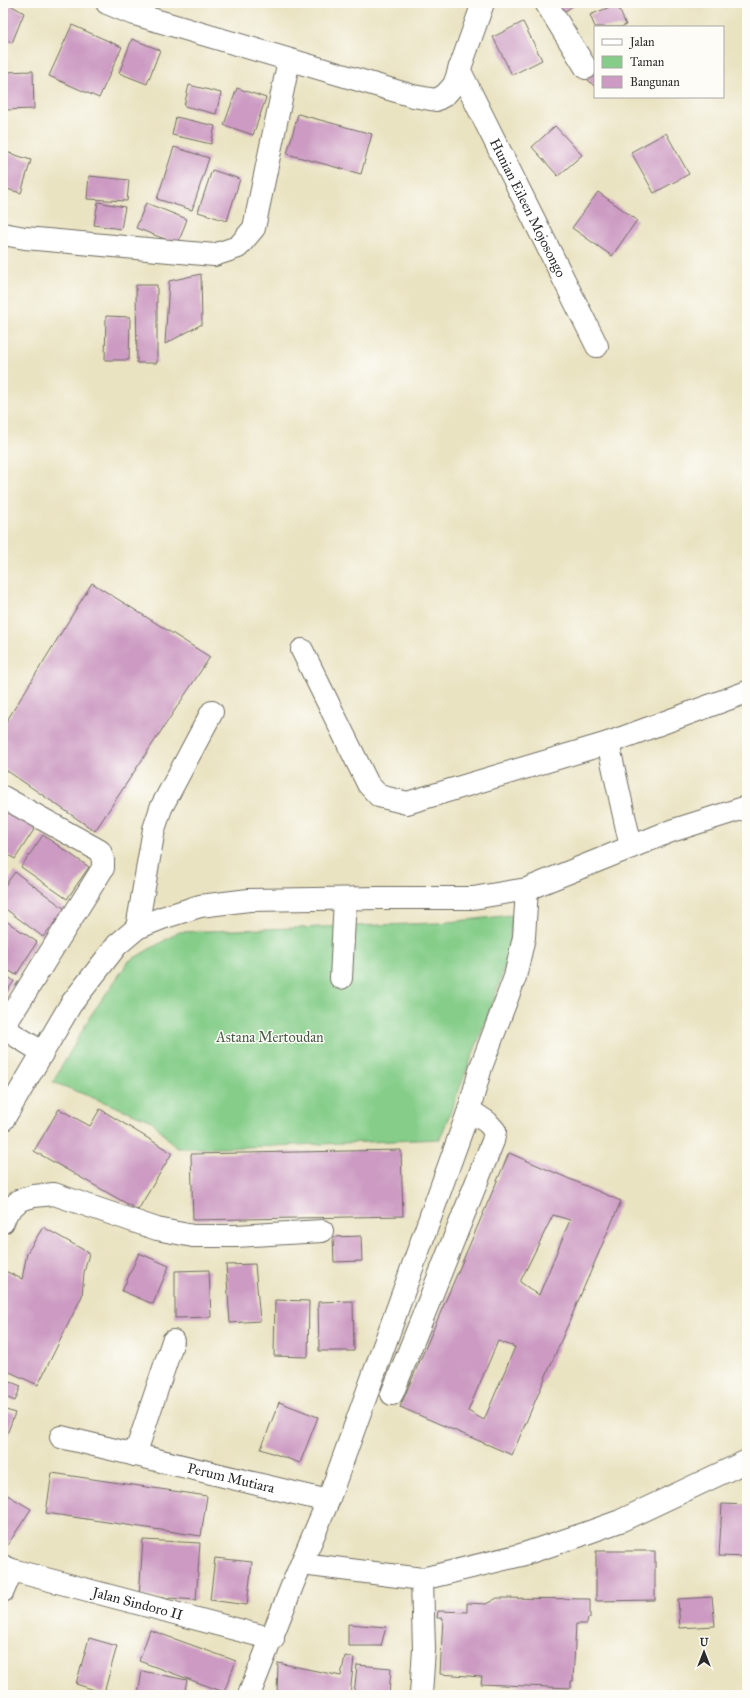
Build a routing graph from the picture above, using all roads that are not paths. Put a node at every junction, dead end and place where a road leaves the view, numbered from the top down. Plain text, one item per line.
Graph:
1 (107, 3) edge
2 (483, 3) edge
3 (546, 3) edge
4 (289, 60) junction
5 (586, 68) dead end
6 (459, 69) junction
7 (3, 234) edge
8 (597, 346) dead end
9 (302, 650) dead end
10 (747, 692) edge
11 (212, 712) dead end
12 (608, 743) junction
13 (3, 797) edge
14 (747, 807) edge
15 (631, 847) junction
16 (527, 889) junction
17 (345, 899) junction
18 (137, 928) junction
19 (341, 978) dead end
20 (3, 1028) edge
21 (42, 1052) junction
22 (469, 1110) junction
23 (3, 1120) edge
24 (3, 1222) edge
25 (322, 1231) dead end
26 (173, 1341) dead end
27 (392, 1394) dead end
28 (61, 1437) dead end
29 (135, 1455) junction
30 (747, 1461) edge
31 (328, 1501) junction
32 (302, 1564) junction
33 (7, 1568) edge
34 (422, 1579) junction
35 (3, 1591) edge
36 (272, 1639) junction
37 (249, 1695) edge
38 (422, 1695) edge

1 - 4 street
2 - 6 street
3 - 5 street
4 - 6 street
4 - 7 street
6 - 8 street, Hunian Eileen Mojosongo
9 - 12 street
10 - 12 street
11 - 18 street
12 - 15 street
13 - 20 street
14 - 15 street
15 - 16 street
16 - 17 street
16 - 22 street
17 - 18 street
17 - 19 street
18 - 21 street
20 - 21 street
21 - 23 street
22 - 27 street
22 - 31 street
24 - 25 street
26 - 29 street
28 - 29 street, Perum Mutiara
29 - 31 street, Perum Mutiara
30 - 34 street
31 - 32 street
32 - 34 street
32 - 36 street
33 - 35 street
33 - 36 street, Jalan Sindoro II
34 - 38 street
36 - 37 street

